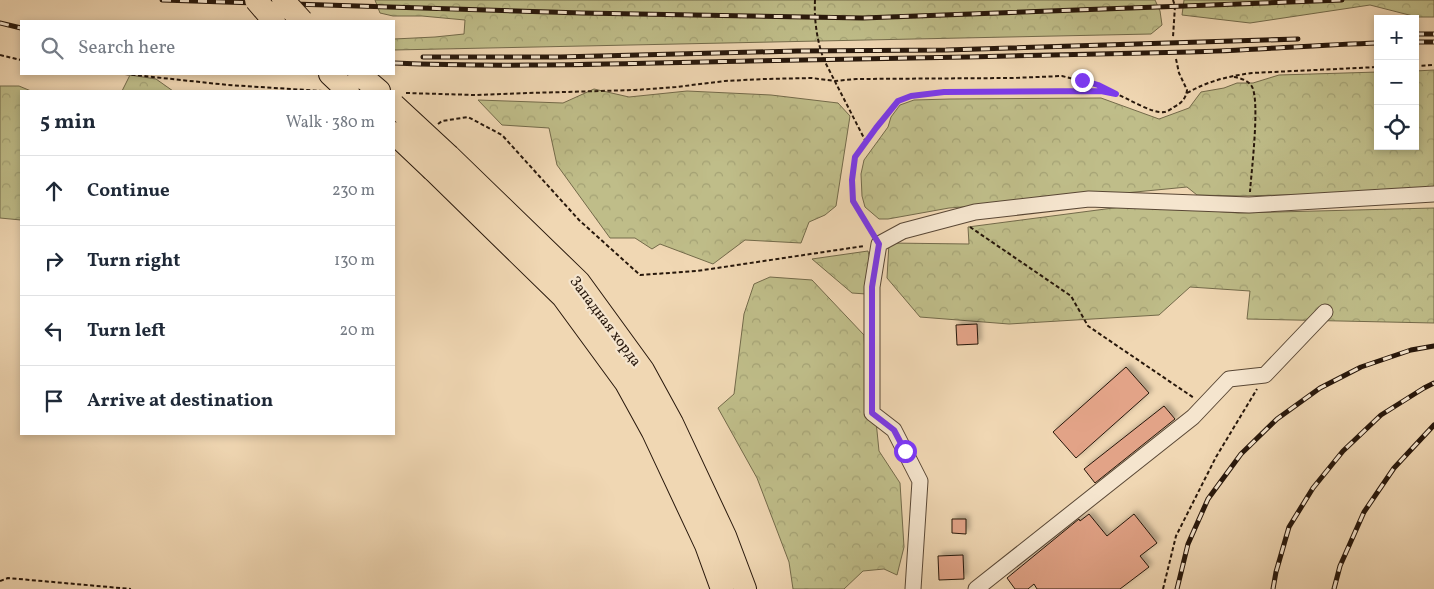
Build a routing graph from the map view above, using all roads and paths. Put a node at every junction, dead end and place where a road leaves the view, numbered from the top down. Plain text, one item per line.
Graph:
1 (256, 0) edge
2 (283, 0) edge
3 (815, 0) edge
4 (1172, 0) edge
5 (273, 20) edge
6 (301, 20) edge
7 (1173, 37) dead end
8 (0, 55) edge
9 (1176, 59) dead end
10 (20, 60) edge
11 (1434, 65) edge
12 (1419, 66) edge
13 (1374, 67) edge
14 (134, 75) edge
15 (331, 75) edge
16 (361, 75) edge
17 (1232, 76) junction
18 (835, 81) junction
19 (311, 90) edge
20 (347, 90) edge
21 (378, 90) edge
22 (1187, 93) junction
23 (1116, 94) junction
24 (397, 99) edge
25 (434, 126) dead end
26 (395, 134) edge
27 (866, 142) junction
28 (441, 163) junction
29 (1434, 194) edge
30 (1249, 205) junction
31 (956, 217) junction
32 (879, 244) junction
33 (1325, 312) dead end
34 (1265, 375) junction
35 (1204, 405) junction
36 (0, 580) edge
37 (131, 589) edge
38 (722, 589) edge
39 (745, 589) edge
40 (914, 589) edge
41 (976, 589) edge
42 (1163, 589) edge

1 - 5 highway, bridge
2 - 6 highway, bridge
3 - 18 path
4 - 7 path
8 - 10 path
9 - 22 path
11 - 12 path
13 - 17 path
14 - 19 path
15 - 20 highway
16 - 21 highway
17 - 22 path
17 - 30 path
18 - 23 path
18 - 24 path
18 - 27 path
22 - 23 path
23 - 27 path
24 - 28 highway, Западная хорда, bridge
25 - 32 path
26 - 28 highway, Западная хорда, bridge
27 - 32 path
28 - 38 highway, Западная хорда
28 - 39 highway, Западная хорда
29 - 30 street
30 - 31 street
31 - 32 street
31 - 35 path
32 - 40 street
33 - 34 street
34 - 35 street
34 - 42 path
35 - 41 street
36 - 37 path

